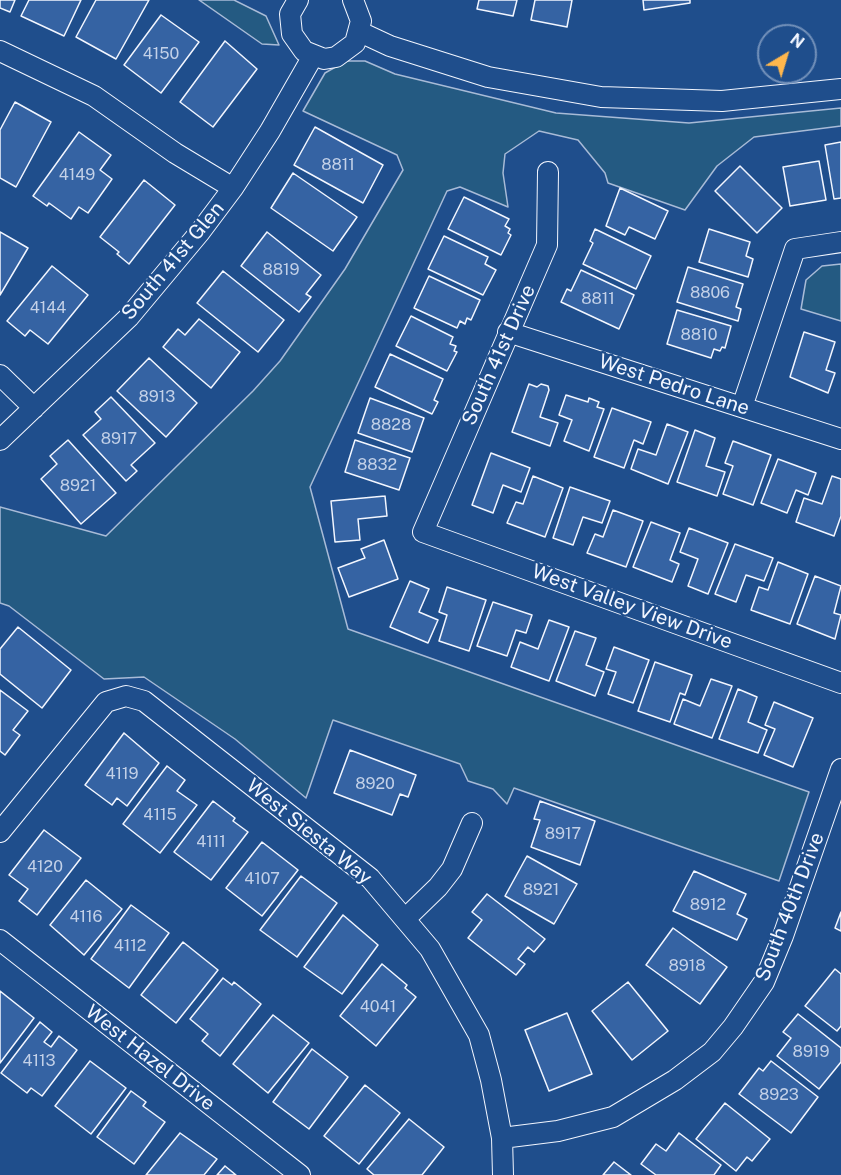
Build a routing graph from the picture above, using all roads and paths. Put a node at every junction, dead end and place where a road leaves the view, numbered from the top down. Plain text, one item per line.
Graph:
1 (353, 0) edge
2 (292, 1) edge
3 (360, 32) junction
4 (0, 51) edge
5 (313, 56) junction
6 (841, 89) edge
7 (548, 172) dead end
8 (233, 188) junction
9 (841, 242) edge
10 (508, 332) junction
11 (0, 375) edge
12 (742, 407) junction
13 (34, 408) junction
14 (841, 439) edge
15 (0, 440) edge
16 (423, 532) joint
17 (841, 683) edge
18 (841, 769) edge
19 (472, 823) dead end
20 (0, 832) edge
21 (405, 919) junction
22 (0, 940) edge
23 (502, 1138) junction
24 (300, 1175) edge
25 (503, 1175) edge

1 - 3 street
2 - 5 street
3 - 5 street
3 - 6 street
4 - 8 street
5 - 8 street, South 41st Glen
7 - 10 street, South 41st Drive
8 - 13 street, South 41st Glen
9 - 12 street
10 - 12 street, West Pedro Lane
10 - 16 street, South 41st Drive
11 - 13 street
12 - 14 street, West Pedro Lane
13 - 15 street, South 41st Glen
16 - 17 street, West Valley View Drive
18 - 23 street, South 40th Drive
19 - 21 street
20 - 21 street, West Siesta Way
21 - 23 street, West Siesta Way
22 - 24 street, West Hazel Drive
23 - 25 street

